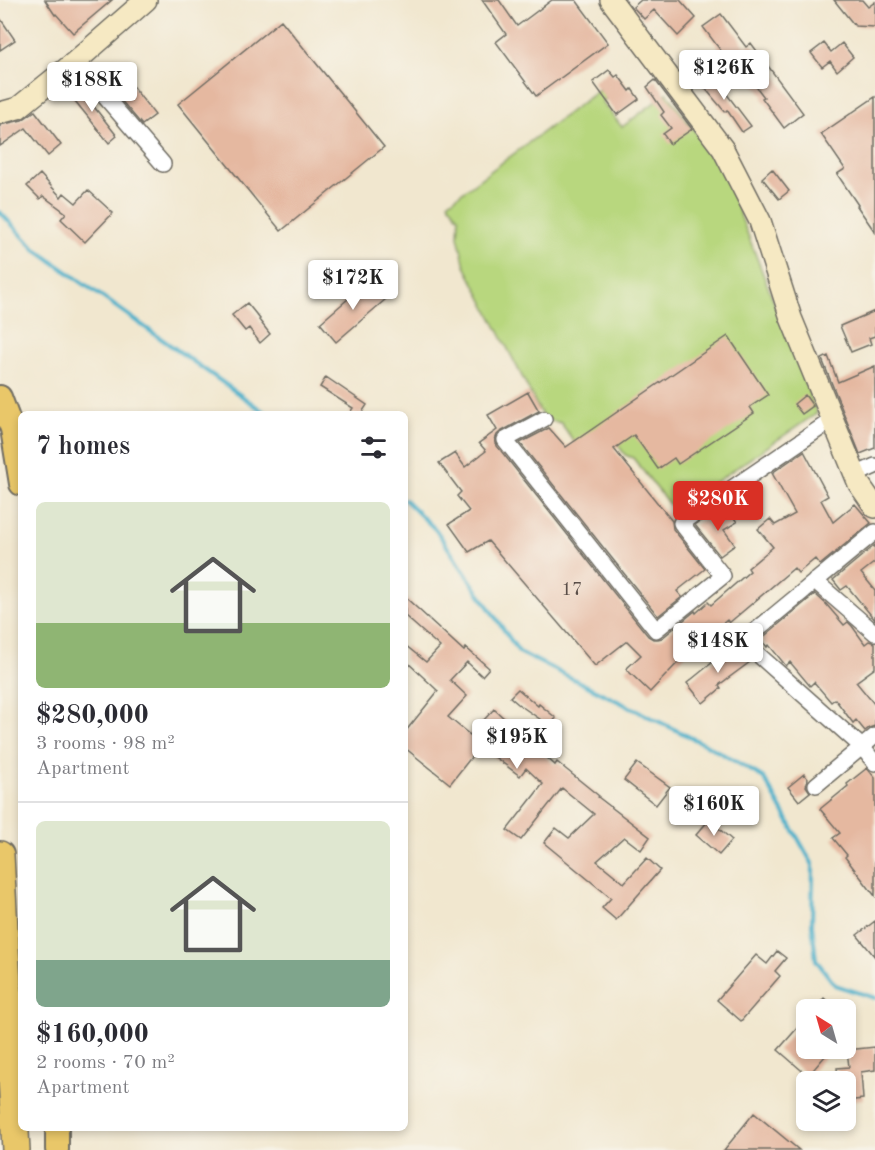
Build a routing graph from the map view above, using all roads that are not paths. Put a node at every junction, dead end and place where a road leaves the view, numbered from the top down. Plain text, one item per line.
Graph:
1 (146, 0) edge
2 (611, 0) edge
3 (75, 62) junction
4 (0, 113) edge
5 (163, 164) dead end
6 (0, 398) edge
7 (544, 419) dead end
8 (832, 420) junction
9 (18, 466) edge
10 (875, 466) edge
11 (855, 475) junction
12 (875, 507) edge
13 (875, 532) edge
14 (815, 582) junction
15 (875, 633) edge
16 (875, 736) edge
17 (862, 747) junction
18 (875, 763) edge
19 (816, 785) dead end
20 (0, 855) edge
21 (57, 1131) edge
22 (16, 1150) edge
23 (57, 1150) edge

1 - 3 main road
2 - 8 main road
3 - 4 main road
3 - 5 street
6 - 9 main road
7 - 8 street
8 - 11 main road
10 - 11 street
11 - 12 main road
13 - 14 street
14 - 15 street
14 - 17 street
16 - 17 street
17 - 18 street
17 - 19 street
20 - 22 highway
21 - 23 main road

